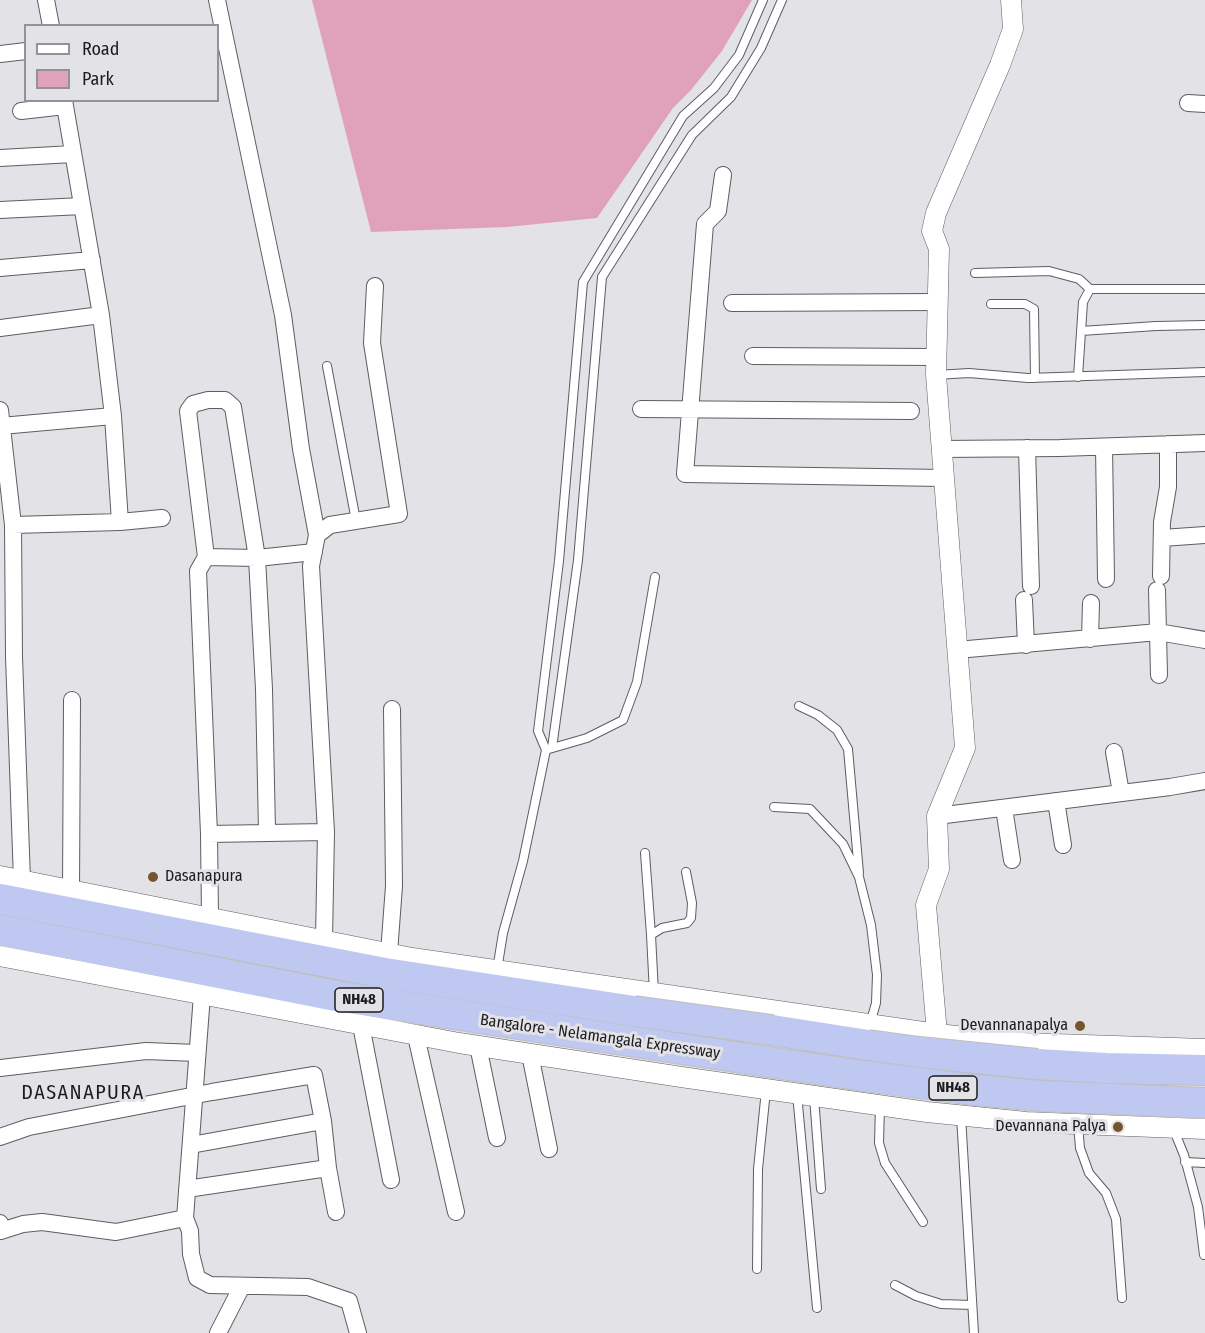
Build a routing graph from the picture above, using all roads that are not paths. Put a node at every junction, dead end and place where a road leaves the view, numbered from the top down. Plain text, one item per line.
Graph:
1 (46, 0) edge
2 (217, 0) edge
3 (763, 0) edge
4 (782, 0) edge
5 (1011, 0) edge
6 (51, 24) edge
7 (24, 51) edge
8 (0, 54) edge
9 (64, 103) edge
10 (1188, 103) dead end
11 (1205, 104) edge
12 (21, 111) dead end
13 (73, 154) junction
14 (0, 158) edge
15 (723, 175) dead end
16 (82, 206) junction
17 (0, 210) edge
18 (92, 260) junction
19 (0, 268) edge
20 (975, 273) dead end
21 (375, 286) dead end
22 (1205, 289) edge
23 (1090, 290) junction
24 (938, 302) junction
25 (732, 303) dead end
26 (991, 304) dead end
27 (101, 315) junction
28 (1205, 325) edge
29 (0, 328) edge
30 (1081, 331) junction
31 (753, 356) dead end
32 (327, 366) dead end
33 (935, 366) junction
34 (1205, 372) edge
35 (1078, 376) junction
36 (1035, 378) junction
37 (640, 409) dead end
38 (690, 411) junction
39 (911, 411) dead end
40 (112, 416) junction
41 (1, 418) edge
42 (1205, 443) edge
43 (1168, 444) junction
44 (1104, 447) junction
45 (1028, 448) junction
46 (941, 449) junction
47 (944, 478) junction
48 (162, 518) dead end
49 (356, 521) junction
50 (120, 522) junction
51 (13, 525) junction
52 (317, 535) junction
53 (1205, 535) edge
54 (1162, 538) junction
55 (314, 552) junction
56 (206, 557) junction
57 (257, 558) junction
58 (655, 577) dead end
59 (1106, 579) dead end
60 (1091, 603) dead end
61 (1158, 632) junction
62 (1090, 639) junction
63 (1205, 639) edge
64 (1026, 645) junction
65 (957, 650) junction
66 (1159, 675) dead end
67 (72, 700) dead end
68 (799, 706) dead end
69 (392, 709) dead end
70 (549, 749) junction
71 (1114, 752) dead end
72 (1205, 781) edge
73 (1121, 793) junction
74 (1056, 801) junction
75 (774, 807) dead end
76 (1004, 808) junction
77 (937, 816) junction
78 (267, 831) junction
79 (326, 832) junction
80 (210, 834) junction
81 (1063, 844) dead end
82 (645, 853) dead end
83 (1012, 860) dead end
84 (686, 872) dead end
85 (0, 876) edge
86 (859, 877) junction
87 (11, 889) edge
88 (71, 890) junction
89 (210, 917) junction
90 (0, 930) edge
91 (651, 935) junction
92 (324, 940) junction
93 (389, 953) junction
94 (0, 956) edge
95 (497, 970) junction
96 (654, 993) junction
97 (202, 995) junction
98 (707, 1001) junction
99 (870, 1024) junction
100 (361, 1025) junction
101 (937, 1034) junction
102 (416, 1036) junction
103 (478, 1046) junction
104 (1205, 1049) edge
105 (197, 1053) junction
106 (530, 1054) junction
107 (0, 1068) edge
108 (1205, 1070) edge
109 (688, 1078) junction
110 (766, 1089) junction
111 (805, 1095) junction
112 (194, 1096) junction
113 (1205, 1103) edge
114 (880, 1106) junction
115 (927, 1112) junction
116 (961, 1116) junction
117 (323, 1121) junction
118 (1078, 1125) junction
119 (1173, 1128) junction
120 (1205, 1129) edge
121 (0, 1137) edge
122 (497, 1138) dead end
123 (191, 1145) junction
124 (549, 1149) dead end
125 (1185, 1162) junction
126 (1205, 1163) edge
127 (328, 1168) junction
128 (391, 1180) dead end
129 (187, 1189) junction
130 (821, 1189) dead end
131 (336, 1212) dead end
132 (456, 1212) dead end
133 (185, 1218) junction
134 (924, 1222) dead end
135 (0, 1228) edge
136 (1204, 1255) edge
137 (757, 1269) dead end
138 (895, 1284) dead end
139 (242, 1286) junction
140 (1122, 1298) dead end
141 (972, 1305) junction
142 (818, 1308) dead end
143 (218, 1333) edge
144 (358, 1333) edge
145 (974, 1333) edge

1 - 6 street
2 - 52 street
3 - 70 lane
4 - 70 lane
5 - 24 street
7 - 8 street
9 - 12 street
9 - 13 street
10 - 11 street
13 - 14 street
13 - 16 street
15 - 38 street
16 - 17 street
16 - 18 street
18 - 19 street
18 - 27 street
20 - 23 lane
21 - 49 street
22 - 23 lane
23 - 30 lane
24 - 25 street
24 - 33 street
26 - 36 lane
27 - 29 street
27 - 40 street
28 - 30 lane
30 - 35 lane
31 - 33 street
32 - 49 lane
33 - 36 lane
33 - 46 street
34 - 35 lane
35 - 36 lane
37 - 38 street
38 - 39 street
38 - 47 street
40 - 41 street
40 - 50 street
41 - 51 street
42 - 43 street
43 - 44 street
43 - 54 street
44 - 45 street
44 - 59 street
45 - 46 street
45 - 64 street
46 - 47 street
47 - 65 street
48 - 50 street
49 - 52 street
50 - 51 street
51 - 87 street
52 - 55 street
53 - 54 street
54 - 61 street
55 - 57 street
55 - 79 street
56 - 57 street
56 - 57 street
56 - 80 street
57 - 78 street
58 - 70 lane
60 - 62 street
61 - 62 street
61 - 63 street
61 - 66 street
62 - 64 street
64 - 65 street
65 - 77 street
67 - 88 street
68 - 86 lane
69 - 93 street
70 - 95 lane
71 - 73 street
72 - 73 street
73 - 74 street
74 - 76 street
74 - 81 street
75 - 86 lane
76 - 77 street
76 - 83 street
77 - 101 street
78 - 79 street
78 - 80 street
79 - 92 street
80 - 89 street
82 - 91 lane
84 - 91 lane
85 - 87 street
86 - 99 lane
87 - 88 street
87 - 108 highway, Bangalore - Nelamangala Expressway / NH48, bridge
88 - 89 street
89 - 92 street
90 - 113 highway, Bangalore - Nelamangala Expressway / NH48, bridge
91 - 96 lane
92 - 93 street
93 - 95 street
94 - 97 street
95 - 96 street
96 - 98 street
97 - 100 street
97 - 105 street
98 - 99 street
98 - 109 street
99 - 101 street
100 - 102 street
100 - 128 street
101 - 104 street
101 - 115 street
102 - 103 street
102 - 132 street
103 - 106 street
103 - 122 street
105 - 107 street
105 - 112 street
106 - 109 street
106 - 124 street
109 - 110 street
110 - 111 street
110 - 137 lane
111 - 114 street
111 - 130 lane
111 - 142 lane
112 - 117 street
112 - 121 street
112 - 123 street
114 - 115 street
114 - 134 lane
115 - 116 street
116 - 118 street
116 - 141 lane
117 - 123 street
117 - 127 street
118 - 119 street
118 - 140 lane
119 - 120 street
119 - 125 lane
123 - 129 street
125 - 126 lane
125 - 136 lane
127 - 129 street
127 - 131 street
129 - 133 street
133 - 135 street
133 - 139 street
138 - 141 lane
139 - 143 street
139 - 144 street
141 - 145 lane

